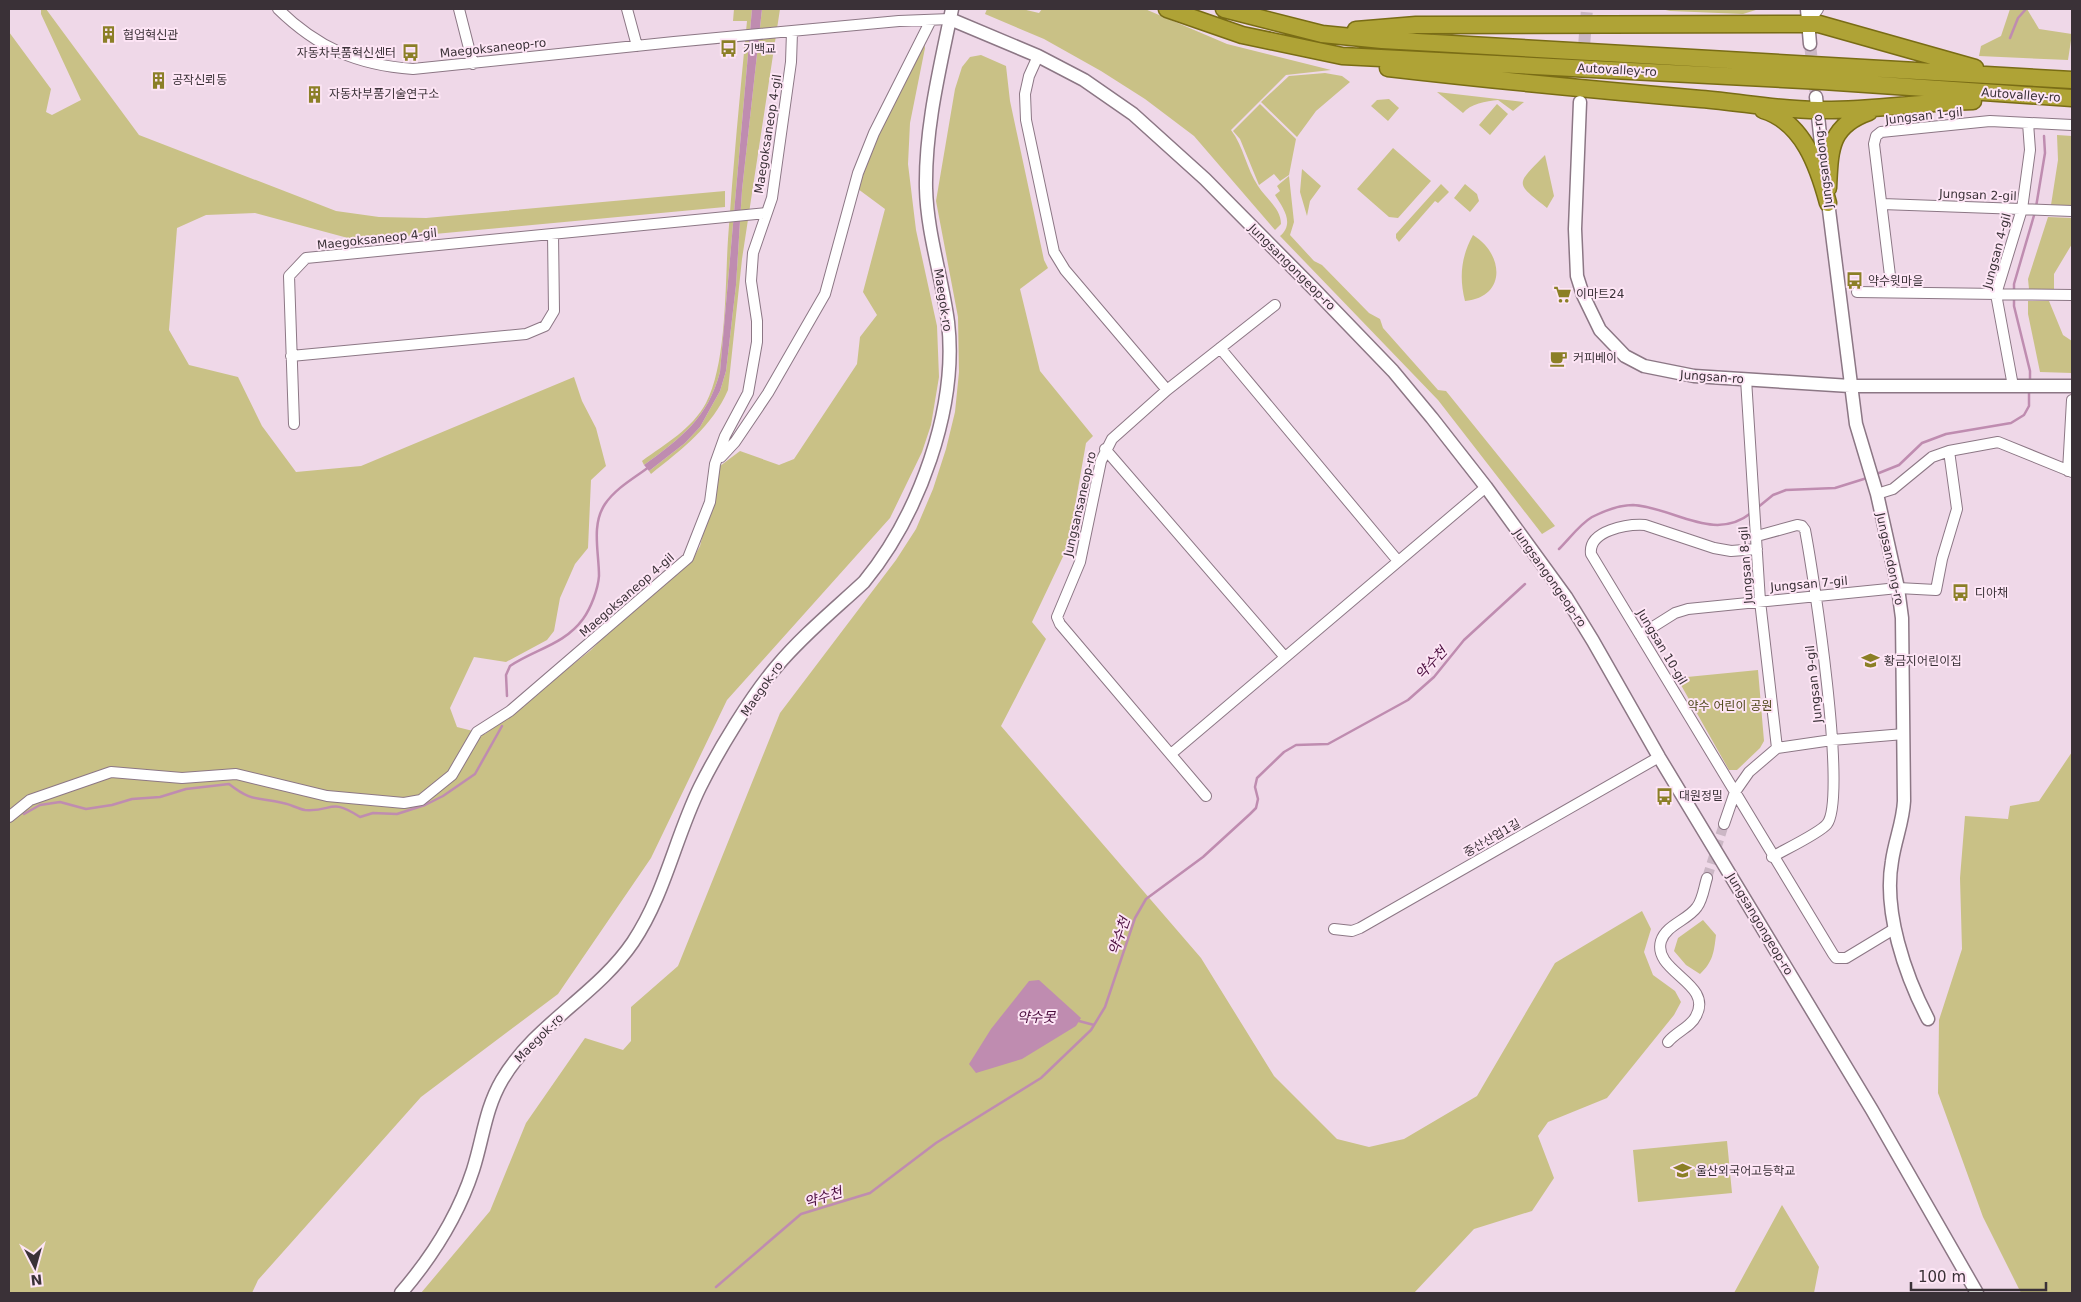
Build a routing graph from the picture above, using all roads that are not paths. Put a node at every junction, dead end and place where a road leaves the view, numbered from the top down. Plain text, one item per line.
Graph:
1 (278, 9) edge
2 (459, 9) edge
3 (627, 9) edge
4 (1167, 9) edge
5 (1224, 9) edge
6 (1776, 9) edge
7 (1818, 9) edge
8 (951, 14) edge
9 (1807, 16) edge
10 (931, 20) junction
11 (1736, 25) junction
12 (792, 32) junction
13 (1322, 34) junction
14 (1810, 44) tunnel mouth
15 (637, 46) junction
16 (1038, 56) junction
17 (1342, 56) junction
18 (473, 64) junction
19 (2006, 76) junction
20 (2072, 80) edge
21 (2071, 98) edge
22 (1580, 102) tunnel mouth
23 (1817, 104) junction
24 (1751, 106) junction
25 (1878, 109) junction
26 (2031, 124) junction
27 (2072, 125) edge
28 (1828, 199) junction
29 (1882, 204) junction
30 (2026, 209) junction
31 (2072, 211) edge
32 (761, 213) junction
33 (553, 234) junction
34 (1857, 292) dead end
35 (1892, 292) junction
36 (2000, 294) junction
37 (2072, 295) edge
38 (1275, 305) dead end
39 (1220, 348) junction
40 (291, 356) junction
41 (1746, 379) junction
42 (1850, 386) junction
43 (2013, 386) junction
44 (2072, 386) edge
45 (1167, 390) junction
46 (2072, 400) edge
47 (294, 424) dead end
48 (1105, 449) junction
49 (1949, 451) junction
50 (716, 464) junction
51 (2070, 471) edge
52 (1486, 487) junction
53 (1877, 494) junction
54 (1757, 536) junction
55 (1757, 549) junction
56 (1398, 561) junction
57 (1898, 588) junction
58 (1817, 596) junction
59 (1760, 601) junction
60 (1640, 635) junction
61 (1284, 656) junction
62 (1904, 734) junction
63 (1832, 740) junction
64 (1777, 748) junction
65 (1171, 754) junction
66 (1660, 757) junction
67 (1735, 792) junction
68 (1206, 796) dead end
69 (9, 817) edge
70 (1724, 824) tunnel mouth
71 (1772, 857) junction
72 (1707, 878) tunnel mouth
73 (1334, 929) dead end
74 (1894, 929) junction
75 (1928, 1019) dead end
76 (1668, 1042) dead end
77 (401, 1293) edge
78 (1978, 1293) edge

1 - 18 street, Maegoksaneop-ro
2 - 18 street
3 - 15 street
4 - 17 highway, Autovalley-ro
5 - 13 highway, Autovalley-ro
6 - 11 highway
7 - 9 street
8 - 10 street
8 - 16 street, Jungsangongeop-ro
8 - 77 street, Maegok-ro
9 - 11 highway
9 - 14 street
9 - 19 highway
10 - 12 street
10 - 50 street
11 - 13 highway
12 - 15 street, Maegoksaneop-ro
12 - 32 street, Maegoksaneop 4-gil
13 - 19 highway, Autovalley-ro
15 - 18 street, Maegoksaneop-ro
16 - 45 street
16 - 52 street, Jungsangongeop-ro
17 - 21 highway, Autovalley-ro
17 - 24 highway
19 - 20 highway, Autovalley-ro
21 - 25 highway
22 - 41 street, Jungsan-ro
23 - 24 highway
23 - 25 highway
23 - 28 street, Jungsandong-ro
24 - 28 highway
25 - 28 highway
26 - 27 street, Jungsan 1-gil
26 - 29 street, Jungsan 1-gil
26 - 30 street, Jungsan 4-gil
28 - 42 street, Jungsandong-ro
29 - 30 street, Jungsan 2-gil
29 - 35 street, Jungsan 1-gil
30 - 31 street, Jungsan 2-gil
30 - 36 street, Jungsan 4-gil
32 - 33 street, Maegoksaneop 4-gil
32 - 50 street, Maegoksaneop 4-gil
33 - 40 street
33 - 40 street, Maegoksaneop 4-gil
34 - 35 street
35 - 36 street
36 - 37 street
36 - 43 street, Jungsan 4-gil
38 - 39 street, Jungsansaneop-ro
39 - 45 street, Jungsansaneop-ro
39 - 56 street
40 - 47 street, Maegoksaneop 4-gil
41 - 42 street, Jungsan-ro
41 - 54 street, Jungsan 8-gil
42 - 43 street, Jungsan-ro
42 - 53 street, Jungsandong-ro
43 - 44 street, Jungsan-ro
45 - 48 street, Jungsansaneop-ro
46 - 51 street
48 - 61 street
48 - 65 street, Jungsansaneop-ro
49 - 51 street
49 - 53 street
49 - 57 street, Jungsan 7-gil
50 - 69 street, Maegoksaneop 4-gil
52 - 56 street
52 - 66 street, Jungsangongeop-ro
53 - 57 street, Jungsandong-ro
54 - 55 street, Jungsan 8-gil
54 - 58 street, Jungsan 9-gil
55 - 59 street, Jungsan 8-gil
55 - 60 street, Jungsan 10-gil
56 - 61 street
57 - 58 street, Jungsan 7-gil
57 - 62 street, Jungsandong-ro
58 - 59 street, Jungsan 7-gil
58 - 63 street, Jungsan 9-gil
59 - 60 street, Jungsan 7-gil
59 - 64 street, Jungsan 8-gil
60 - 67 street, Jungsan 10-gil
61 - 65 street
62 - 63 street
62 - 74 street, Jungsandong-ro
63 - 64 street
63 - 71 street, Jungsan 9-gil
64 - 67 street
65 - 68 street, Jungsansaneop-ro
66 - 73 street, 중산산업1길
66 - 78 street, Jungsangongeop-ro
67 - 70 street
67 - 71 street, Jungsan 10-gil
71 - 74 street, Jungsan 10-gil
72 - 76 street
74 - 75 street, Jungsandong-ro

